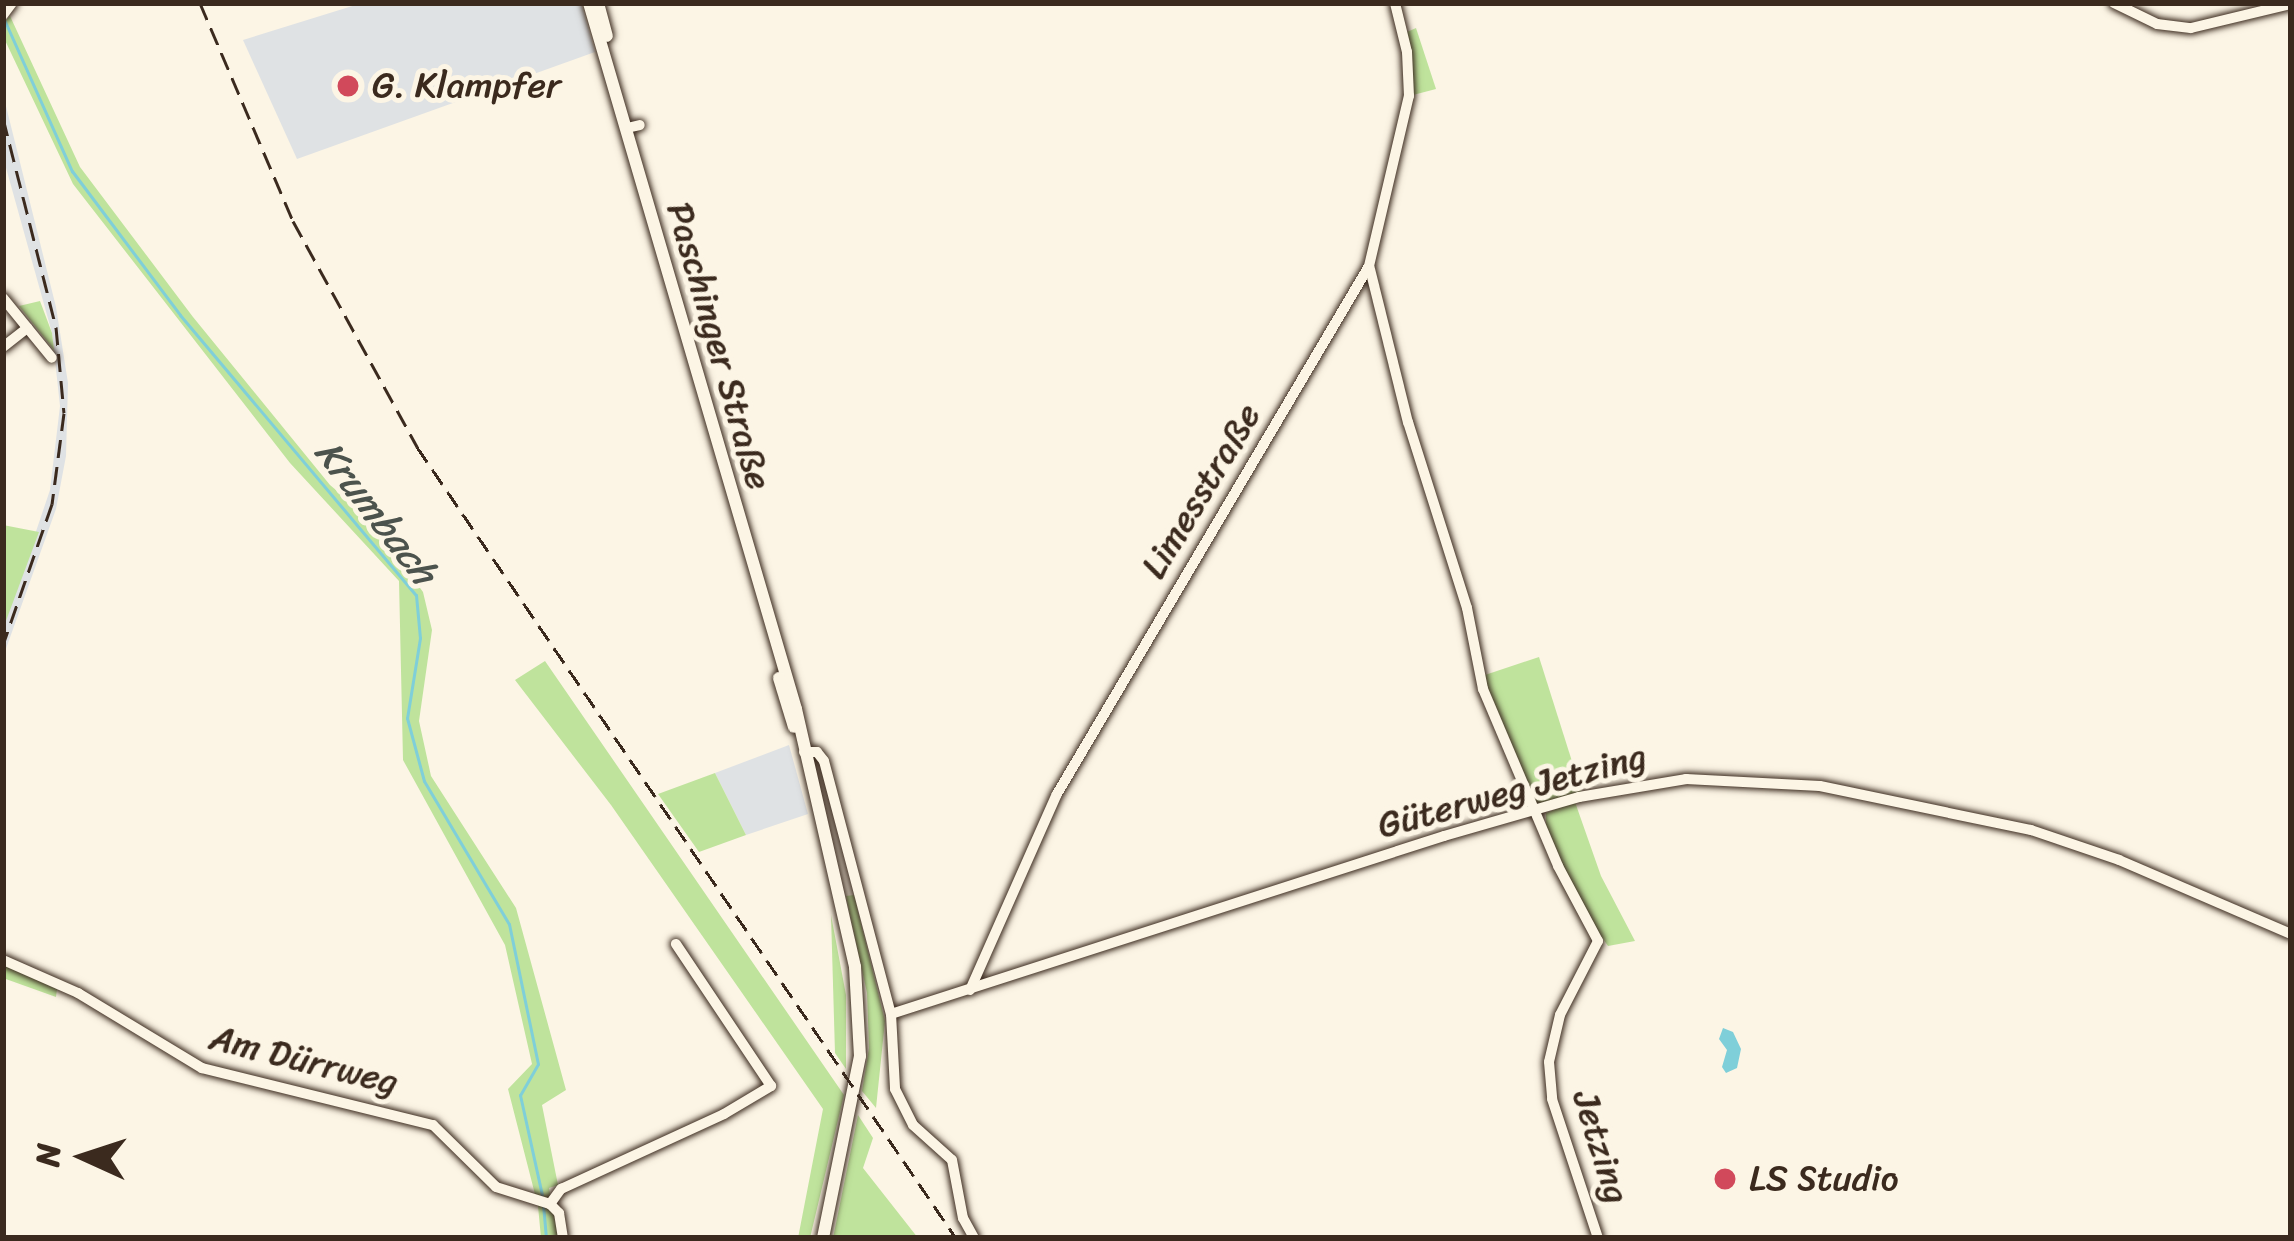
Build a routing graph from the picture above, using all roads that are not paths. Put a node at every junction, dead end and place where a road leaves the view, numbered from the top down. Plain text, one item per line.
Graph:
1 (594, 3) edge
2 (1395, 3) edge
3 (2114, 3) edge
4 (2291, 4) edge
5 (1369, 266) junction
6 (3, 298) edge
7 (28, 328) junction
8 (3, 347) edge
9 (52, 358) dead end
10 (804, 752) junction
11 (1534, 811) junction
12 (2291, 934) edge
13 (676, 944) dead end
14 (3, 960) edge
15 (970, 990) junction
16 (891, 1014) junction
17 (544, 1203) junction
18 (563, 1238) edge
19 (823, 1238) edge
20 (974, 1238) edge
21 (1598, 1238) edge

1 - 10 street, Paschinger Straße
2 - 5 street, Limesstraße
3 - 4 street
5 - 11 street, Jetzing
5 - 15 street, Limesstraße
6 - 7 street
7 - 8 street
7 - 9 street
10 - 16 street
10 - 19 street, Paschinger Straße
11 - 12 street, Güterweg Jetzing
11 - 15 street, Güterweg Jetzing
11 - 21 street, Jetzing
13 - 17 street
14 - 17 street, Am Dürrweg
15 - 16 street, Güterweg Jetzing
16 - 20 street
17 - 18 street

